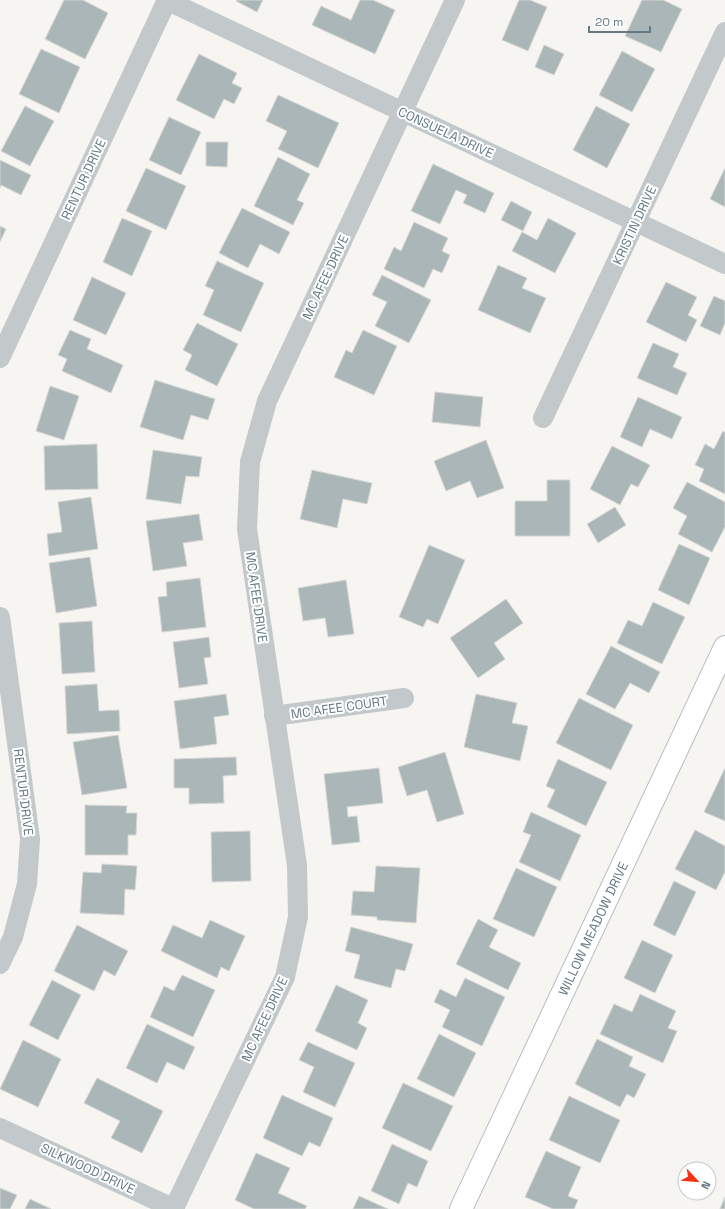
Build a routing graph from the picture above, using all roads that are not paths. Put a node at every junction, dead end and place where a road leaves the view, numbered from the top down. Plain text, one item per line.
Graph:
1 (167, 0) edge
2 (455, 0) edge
3 (725, 32) edge
4 (403, 112) junction
5 (636, 222) junction
6 (725, 264) edge
7 (0, 358) edge
8 (543, 418) dead end
9 (0, 617) edge
10 (725, 647) edge
11 (404, 698) dead end
12 (274, 716) junction
13 (0, 964) edge
14 (0, 1128) edge
15 (175, 1209) edge
16 (460, 1209) edge

1 - 4 street, CONSUELA DRIVE
1 - 7 street, RENTUR DRIVE
2 - 4 street, MC AFEE DRIVE
3 - 5 street, KRISTIN DRIVE
4 - 5 street, CONSUELA DRIVE
4 - 12 street, MC AFEE DRIVE
5 - 6 street, CONSUELA DRIVE
5 - 8 street, KRISTIN DRIVE
9 - 13 street, RENTUR DRIVE
10 - 16 street, WILLOW MEADOW DRIVE
11 - 12 street, MC AFEE COURT
12 - 15 street, MC AFEE DRIVE
14 - 15 street, SILKWOOD DRIVE

